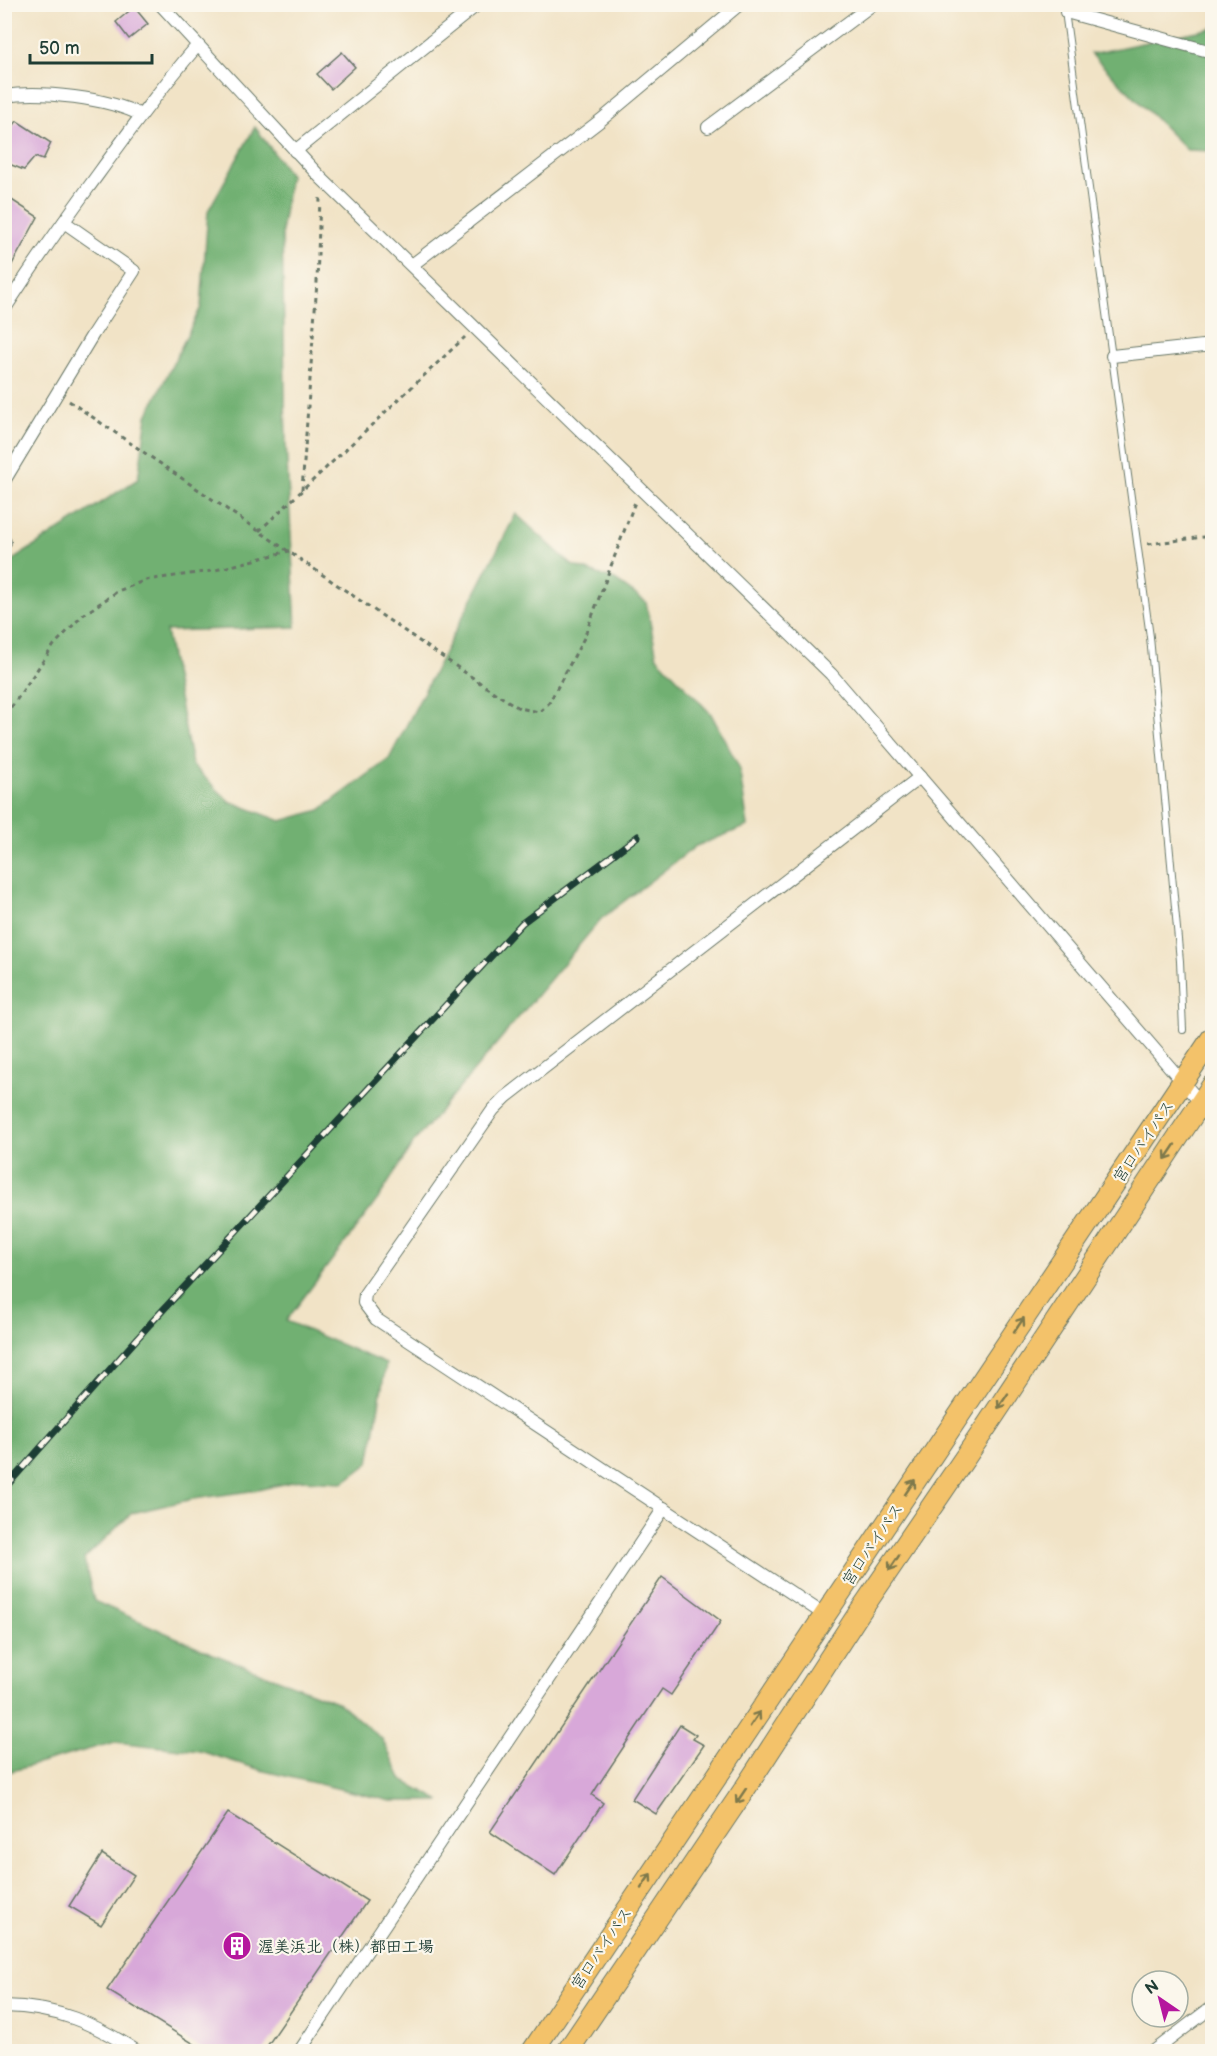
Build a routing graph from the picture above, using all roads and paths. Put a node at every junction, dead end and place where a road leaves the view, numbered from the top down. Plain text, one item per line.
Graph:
1 (160, 4) edge
2 (478, 4) edge
3 (740, 4) edge
4 (873, 4) edge
5 (1065, 8) edge
6 (197, 46) junction
7 (1212, 52) edge
8 (4, 96) edge
9 (141, 115) junction
10 (708, 127) dead end
11 (294, 151) junction
12 (321, 178) junction
13 (64, 222) junction
14 (412, 265) junction
15 (4, 310) edge
16 (475, 328) junction
17 (1212, 345) edge
18 (1112, 356) junction
19 (57, 394) junction
20 (4, 481) edge
21 (641, 488) junction
22 (302, 490) junction
23 (259, 531) junction
24 (1212, 536) edge
25 (1137, 546) junction
26 (289, 551) junction
27 (4, 713) edge
28 (920, 777) junction
29 (1183, 1030) dead end
30 (1212, 1038) edge
31 (1183, 1081) junction
32 (1209, 1102) edge
33 (664, 1508) junction
34 (825, 1615) junction
35 (4, 2006) edge
36 (1212, 2007) edge
37 (138, 2052) edge
38 (299, 2052) edge
39 (532, 2052) edge
40 (567, 2052) edge
41 (1153, 2052) edge

1 - 6 street
2 - 11 street
3 - 14 street
4 - 10 street
5 - 7 street
5 - 18 lane
6 - 9 street
6 - 11 street
8 - 9 street
9 - 13 street
11 - 12 street
12 - 14 street
12 - 22 path
13 - 15 street
13 - 19 street
14 - 16 street
16 - 21 street
16 - 22 path
17 - 18 street
18 - 25 lane
19 - 20 street
19 - 23 path
21 - 26 path
21 - 28 street
22 - 23 path
23 - 26 path
24 - 25 path
25 - 29 lane
26 - 27 path
28 - 31 street
28 - 33 street
30 - 31 highway, 宮口バイパス
31 - 32 street
34 -> 31 highway, 宮口バイパス
32 -> 40 highway, 宮口バイパス
33 - 34 street
33 - 38 street
39 -> 34 highway, 宮口バイパス
35 - 37 street
36 - 41 street

